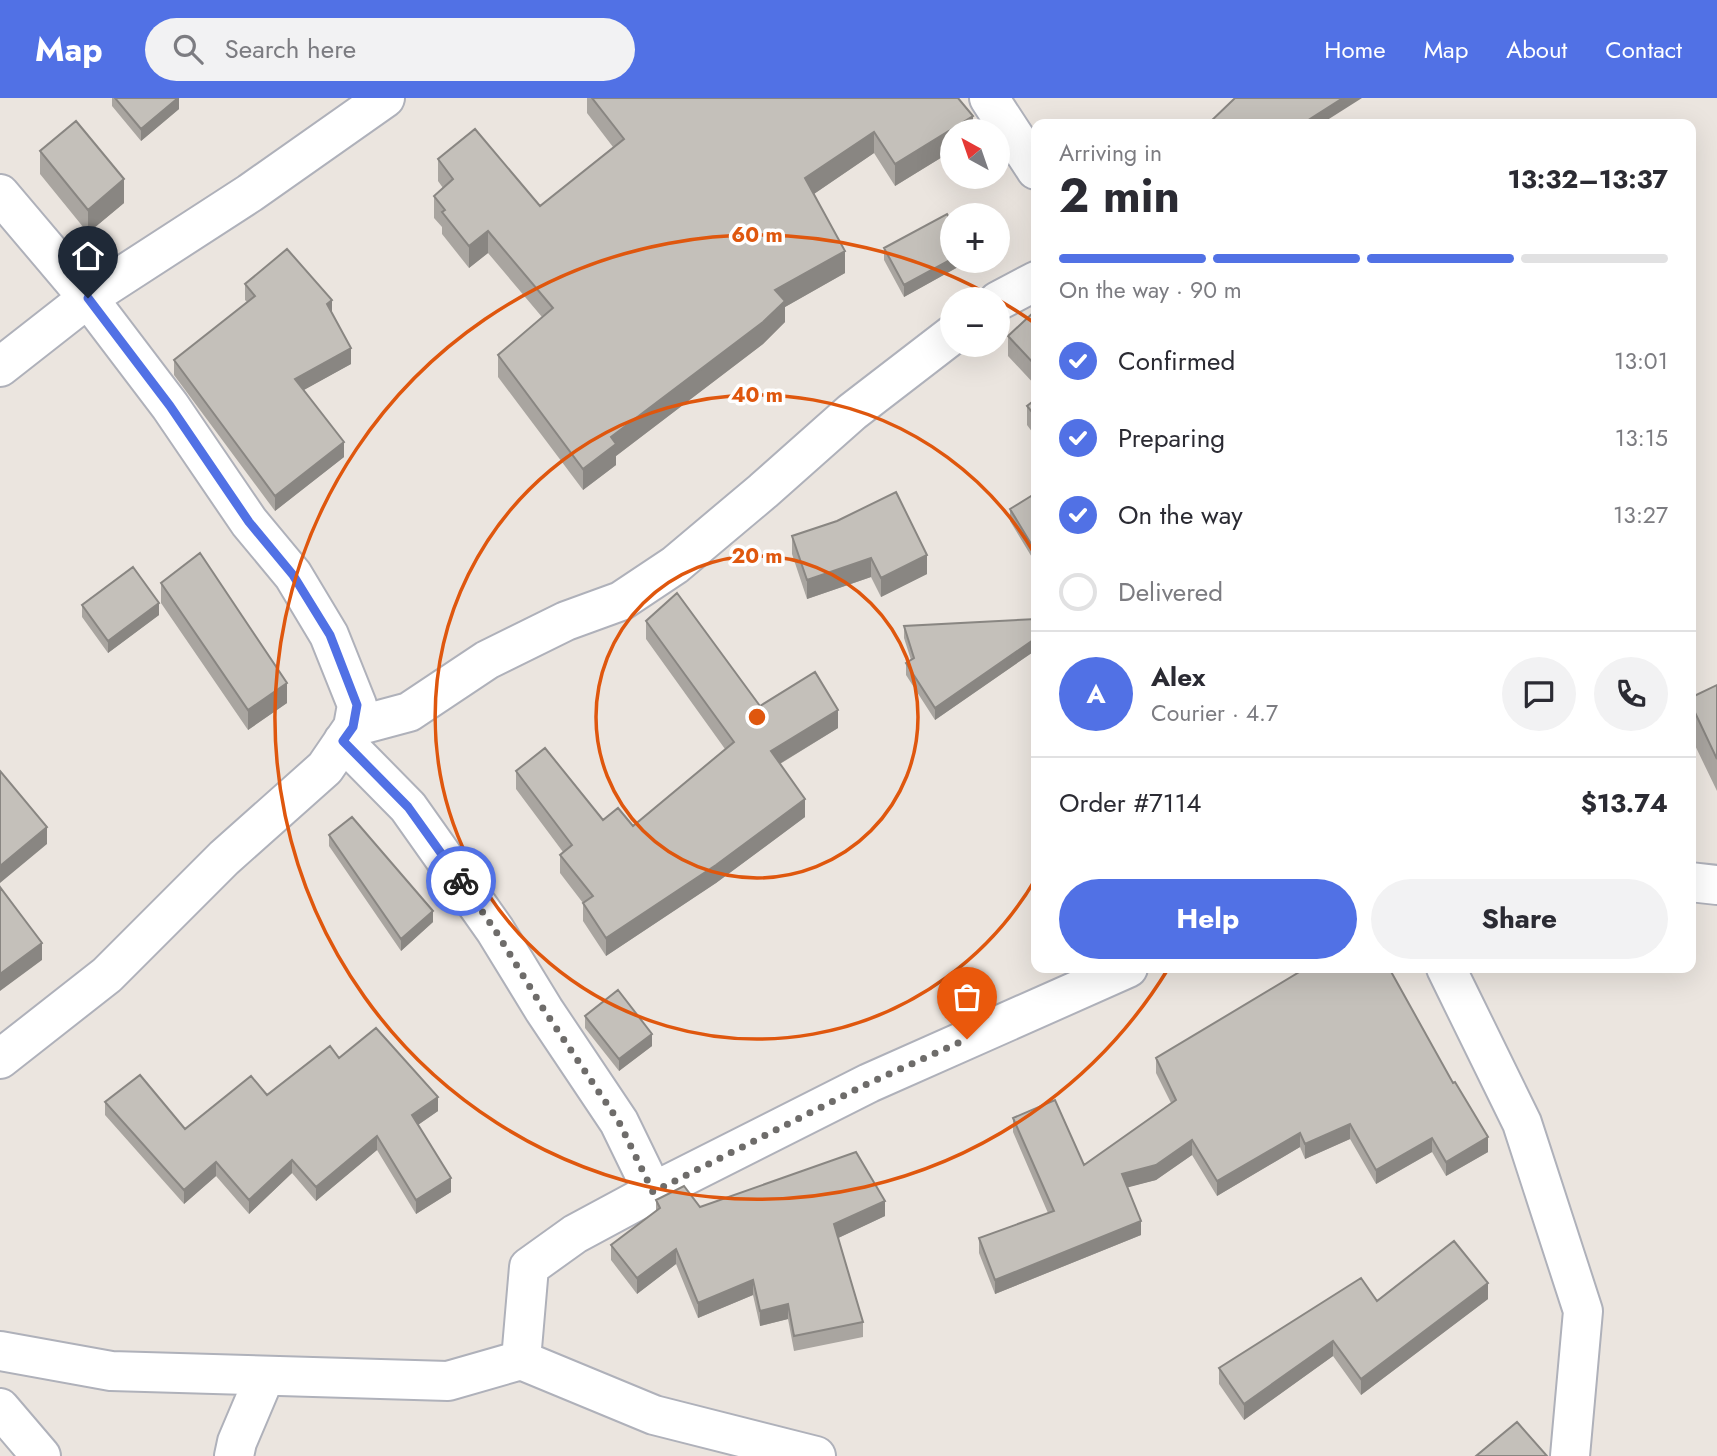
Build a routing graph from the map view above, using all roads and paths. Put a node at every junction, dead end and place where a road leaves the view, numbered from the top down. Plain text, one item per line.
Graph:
1 (385, 98) edge
2 (992, 99) edge
3 (1031, 162) edge
4 (0, 194) edge
5 (1031, 284) edge
6 (1010, 295) edge
7 (88, 298) junction
8 (940, 344) edge
9 (0, 367) edge
10 (348, 734) junction
11 (1696, 883) edge
12 (1717, 885) edge
13 (1117, 973) edge
14 (1448, 973) edge
15 (0, 1059) edge
16 (653, 1192) junction
17 (0, 1351) edge
18 (522, 1360) junction
19 (265, 1376) junction
20 (0, 1408) edge
21 (41, 1456) edge
22 (234, 1456) edge
23 (816, 1456) edge
24 (1570, 1456) edge

1 - 7 street
2 - 3 street
4 - 7 street
5 - 6 street
7 - 9 street
7 - 10 street
8 - 10 street
10 - 15 street
10 - 16 street
11 - 12 street
13 - 16 street
14 - 24 street
16 - 18 street
17 - 19 street
18 - 19 street
18 - 23 street
19 - 22 street
20 - 21 street

